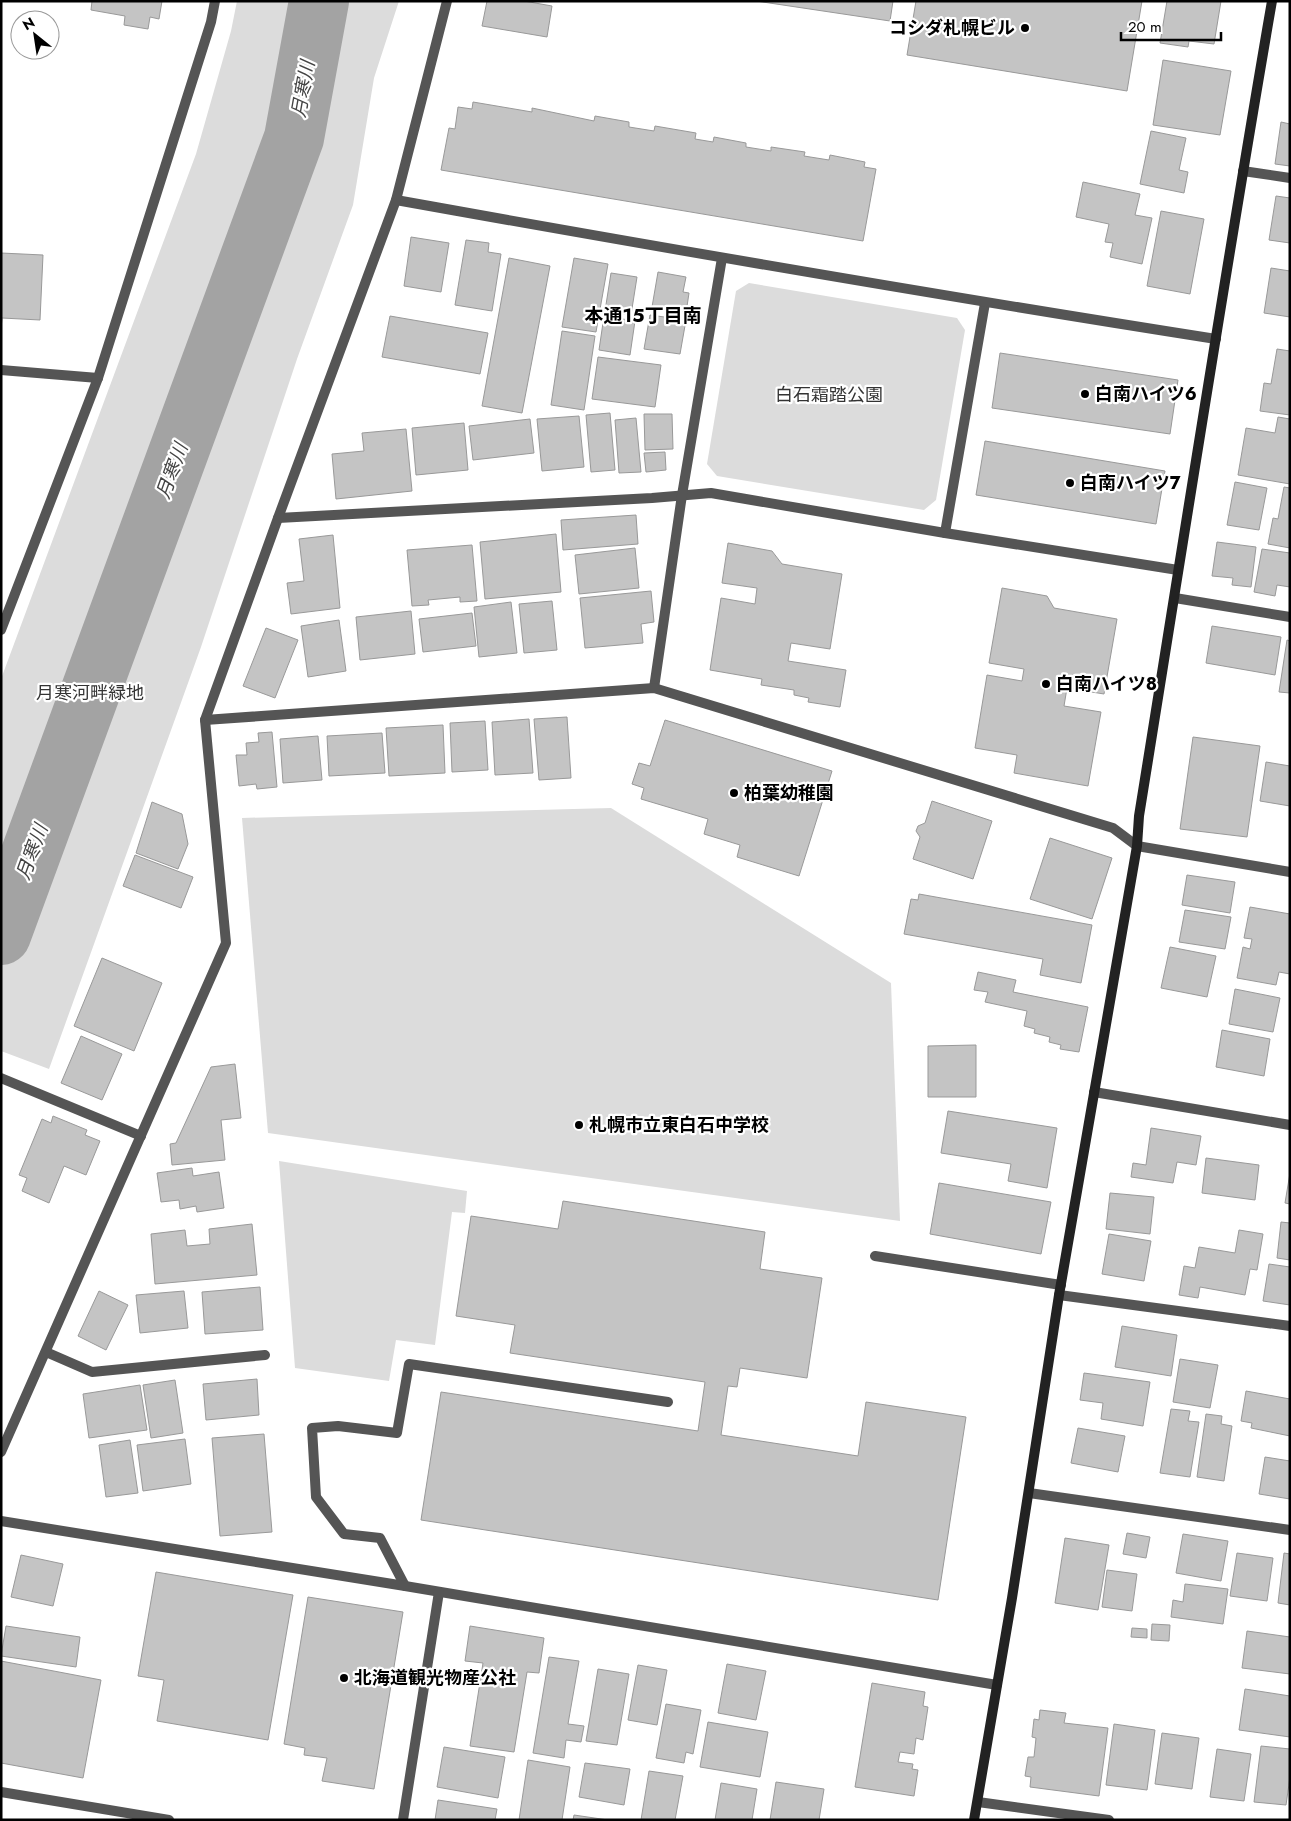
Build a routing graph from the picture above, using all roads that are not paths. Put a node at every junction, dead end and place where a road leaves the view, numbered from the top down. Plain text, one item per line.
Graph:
1 (215, 1) edge
2 (447, 1) edge
3 (1272, 1) edge
4 (1242, 171) junction
5 (1290, 178) edge
6 (396, 200) junction
7 (722, 258) junction
8 (985, 303) junction
9 (1216, 339) junction
10 (1, 370) edge
11 (98, 378) junction
12 (682, 495) junction
13 (278, 518) junction
14 (944, 533) junction
15 (1178, 570) junction
16 (1175, 598) junction
17 (1290, 617) edge
18 (1, 630) edge
19 (654, 688) junction
20 (205, 720) junction
21 (1137, 846) junction
22 (1290, 872) edge
23 (1, 1078) edge
24 (1094, 1092) junction
25 (1290, 1125) edge
26 (141, 1136) junction
27 (875, 1256) dead end
28 (1060, 1290) junction
29 (1290, 1326) edge
30 (46, 1352) junction
31 (265, 1355) dead end
32 (668, 1402) dead end
33 (1, 1452) edge
34 (1029, 1492) junction
35 (1, 1521) edge
36 (1290, 1530) edge
37 (405, 1586) junction
38 (439, 1592) junction
39 (997, 1684) junction
40 (1, 1792) edge
41 (978, 1802) junction
42 (168, 1820) edge
43 (403, 1820) edge
44 (974, 1820) edge
45 (1109, 1820) edge

1 - 11 street
2 - 6 street
3 - 4 street
4 - 5 street
4 - 9 street
6 - 7 street
6 - 13 street
7 - 8 street
7 - 12 street
8 - 9 street
8 - 14 street
9 - 15 street
10 - 11 street
11 - 18 street
12 - 13 street
12 - 14 street
12 - 19 street
13 - 20 street
14 - 15 street
15 - 16 street
16 - 17 street
16 - 21 street
19 - 20 street
19 - 21 street
20 - 26 street
21 - 22 street
21 - 24 street
23 - 26 street
24 - 25 street
24 - 28 street
26 - 30 street
27 - 28 street
28 - 29 street
28 - 34 street
30 - 31 street
30 - 33 street
32 - 37 street
34 - 36 street
34 - 39 street
35 - 37 street
37 - 38 street
38 - 39 street
38 - 43 street
39 - 41 street
40 - 42 street
41 - 44 street
41 - 45 street

